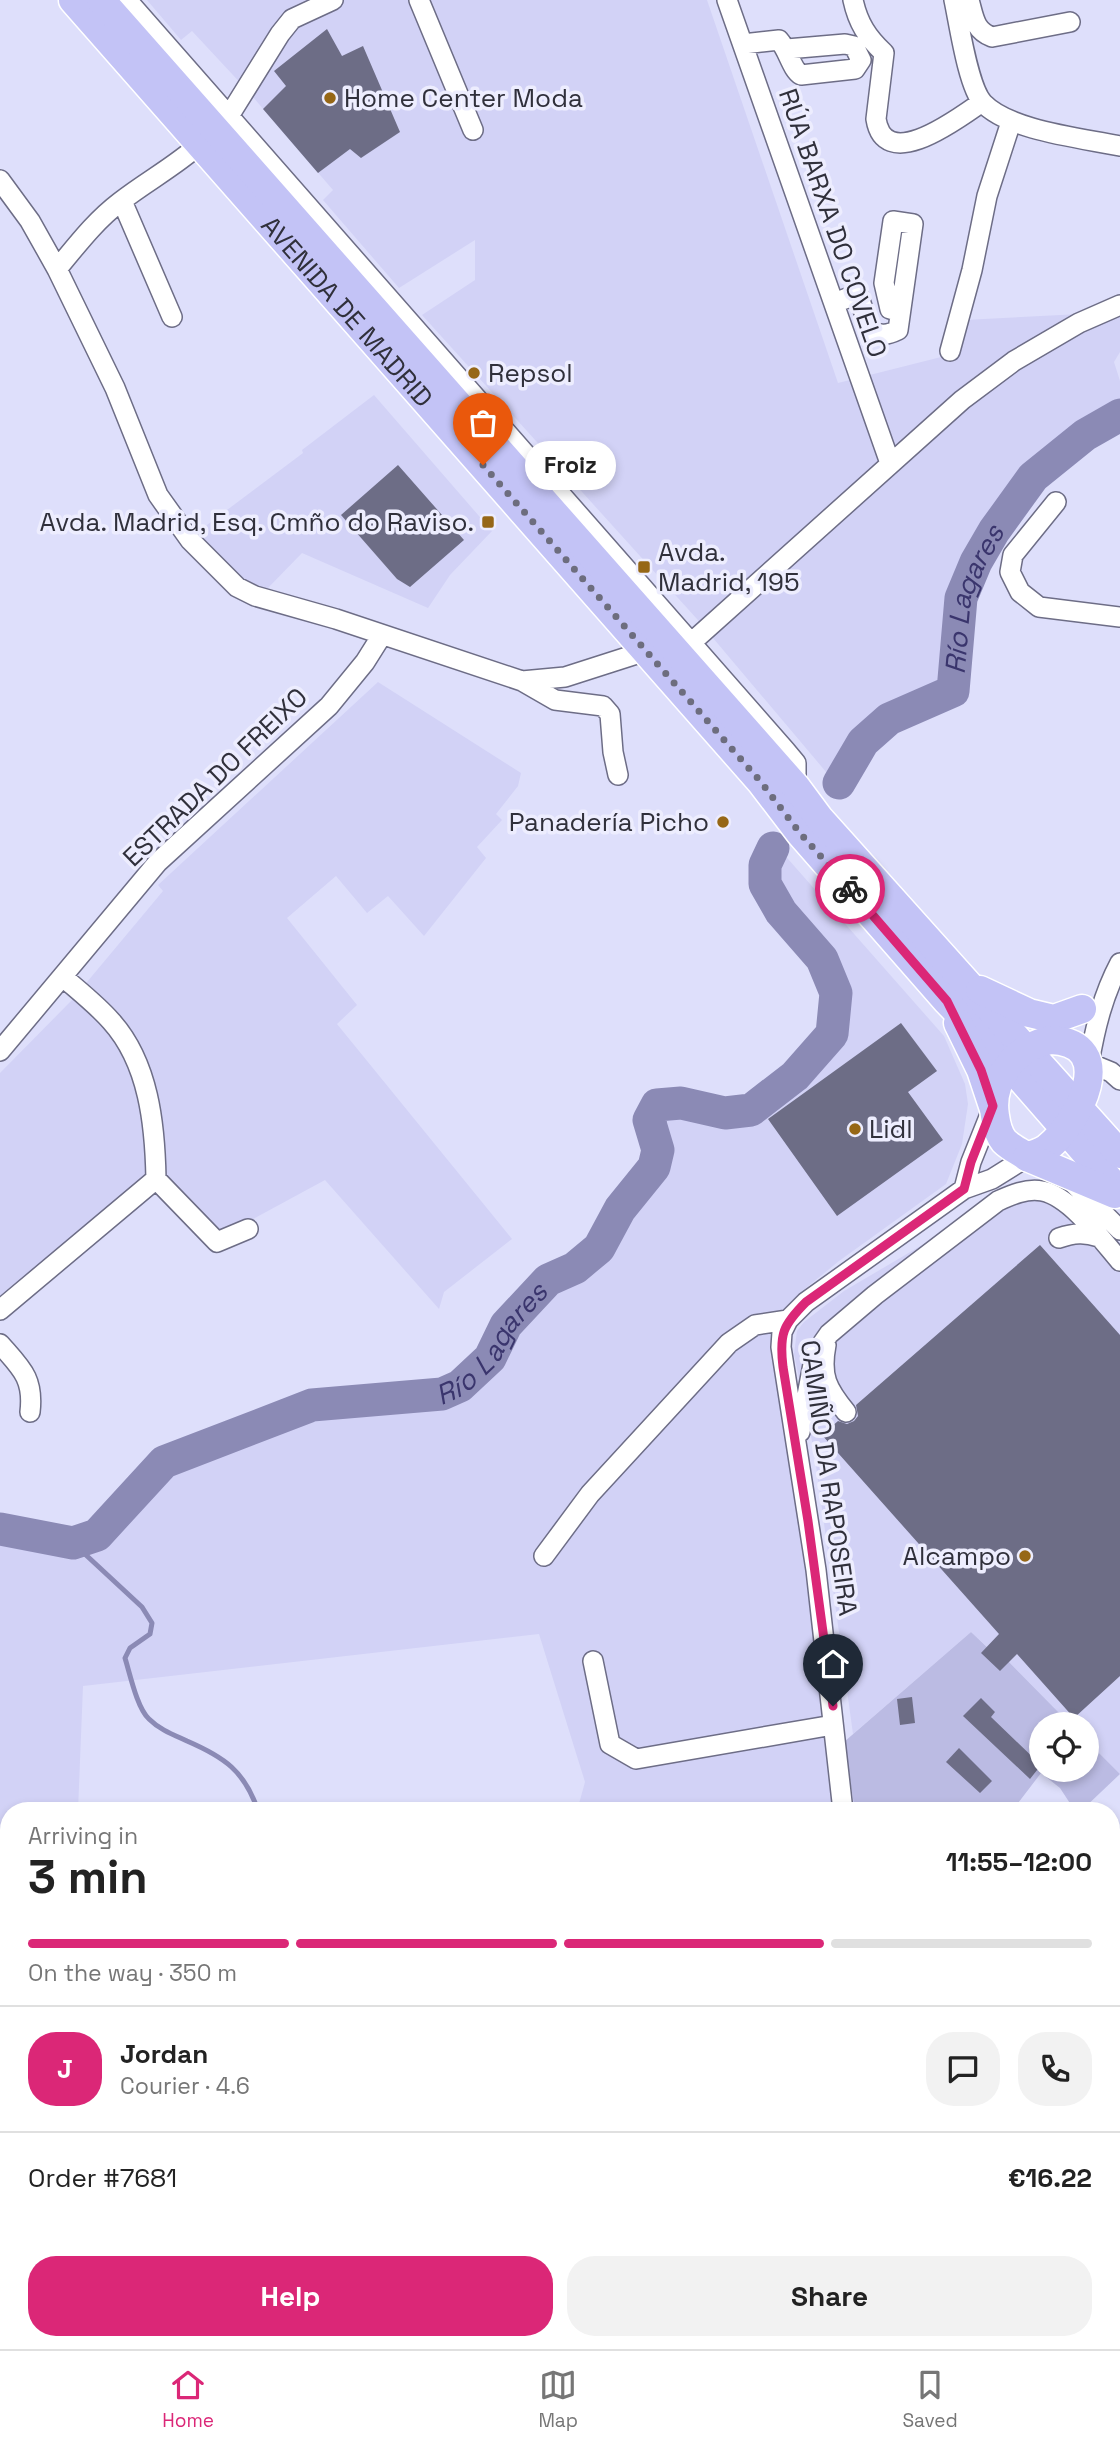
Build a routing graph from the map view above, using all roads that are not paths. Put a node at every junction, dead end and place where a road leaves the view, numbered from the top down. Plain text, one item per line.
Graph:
1 (74, 0) edge
2 (100, 0) edge
3 (127, 0) edge
4 (332, 0) edge
5 (419, 0) edge
6 (727, 0) edge
7 (853, 0) edge
8 (954, 0) edge
9 (969, 0) edge
10 (1070, 22) dead end
11 (743, 44) junction
12 (787, 49) dead end
13 (982, 102) junction
14 (229, 116) junction
15 (1011, 122) junction
16 (473, 131) dead end
17 (200, 144) junction
18 (1120, 146) edge
19 (0, 180) edge
20 (122, 201) junction
21 (57, 269) junction
22 (834, 303) junction
23 (1120, 305) edge
24 (900, 312) dead end
25 (172, 317) dead end
26 (950, 351) dead end
27 (890, 463) junction
28 (1055, 502) dead end
29 (1120, 617) edge
30 (382, 635) junction
31 (692, 642) junction
32 (646, 651) junction
33 (522, 681) junction
34 (618, 775) dead end
35 (796, 788) junction
36 (1120, 963) edge
37 (63, 977) junction
38 (1105, 990) junction
39 (958, 993) junction
40 (1082, 1009) junction
41 (1029, 1013) junction
42 (0, 1051) edge
43 (1056, 1053) junction
44 (1120, 1080) edge
45 (993, 1106) junction
46 (1072, 1119) junction
47 (1117, 1151) edge
48 (1027, 1157) junction
49 (1062, 1171) junction
50 (156, 1179) junction
51 (964, 1189) junction
52 (1120, 1194) edge
53 (248, 1229) dead end
54 (1120, 1230) edge
55 (1099, 1237) junction
56 (1059, 1238) dead end
57 (1120, 1261) edge
58 (0, 1310) edge
59 (788, 1320) junction
60 (829, 1334) junction
61 (0, 1344) edge
62 (30, 1412) dead end
63 (846, 1412) dead end
64 (798, 1447) junction
65 (544, 1556) dead end
66 (593, 1661) dead end
67 (833, 1726) junction
68 (842, 1802) edge

1 - 17 highway, AVENIDA DE MADRID
2 - 35 highway, AVENIDA DE MADRID
3 - 14 street
4 - 14 street
5 - 16 street
6 - 11 street, RÚA BARXA DO COVELO
7 - 13 street
8 - 13 street
9 - 10 street
11 - 12 street
11 - 22 street, RÚA BARXA DO COVELO
13 - 15 street
14 - 31 street
15 - 18 street
15 - 26 street
17 - 20 street
17 - 32 highway, AVENIDA DE MADRID
19 - 21 street
20 - 21 street
20 - 25 street
21 - 30 street
22 - 24 street
22 - 27 street, RÚA BARXA DO COVELO
23 - 27 street
27 - 31 street
28 - 29 street
30 - 33 street
30 - 37 street, ESTRADA DO FREIXO
31 - 35 street
32 - 33 street
32 - 39 highway, AVENIDA DE MADRID
33 - 34 street
35 - 39 highway, AVENIDA DE MADRID
36 - 38 street
37 - 42 street, ESTRADA DO FREIXO
37 - 50 street
38 - 40 street
38 - 43 street
39 - 41 highway
39 - 43 highway, AVENIDA DE MADRID
39 - 45 highway
40 - 41 highway
40 - 43 street
41 - 43 highway
43 - 44 street
43 - 45 highway
43 - 46 highway
43 - 46 highway
43 - 47 highway
45 - 48 highway
45 - 51 street
46 - 47 highway
46 - 48 highway
46 - 52 highway
48 - 49 highway
48 - 51 street, CAMIÑO DA RAPOSEIRA
49 - 52 highway
49 - 54 street
50 - 53 street
50 - 58 street
51 - 59 street, CAMIÑO DA RAPOSEIRA
55 - 56 street
55 - 57 street
55 - 60 street
59 - 64 street, CAMIÑO DA RAPOSEIRA
59 - 65 street, CAMIÑO DA RAPOSEIRA
60 - 63 street
60 - 64 street
61 - 62 street
64 - 67 street, CAMIÑO DA RAPOSEIRA
66 - 67 street
67 - 68 street, CAMIÑO DA RAPOSEIRA

